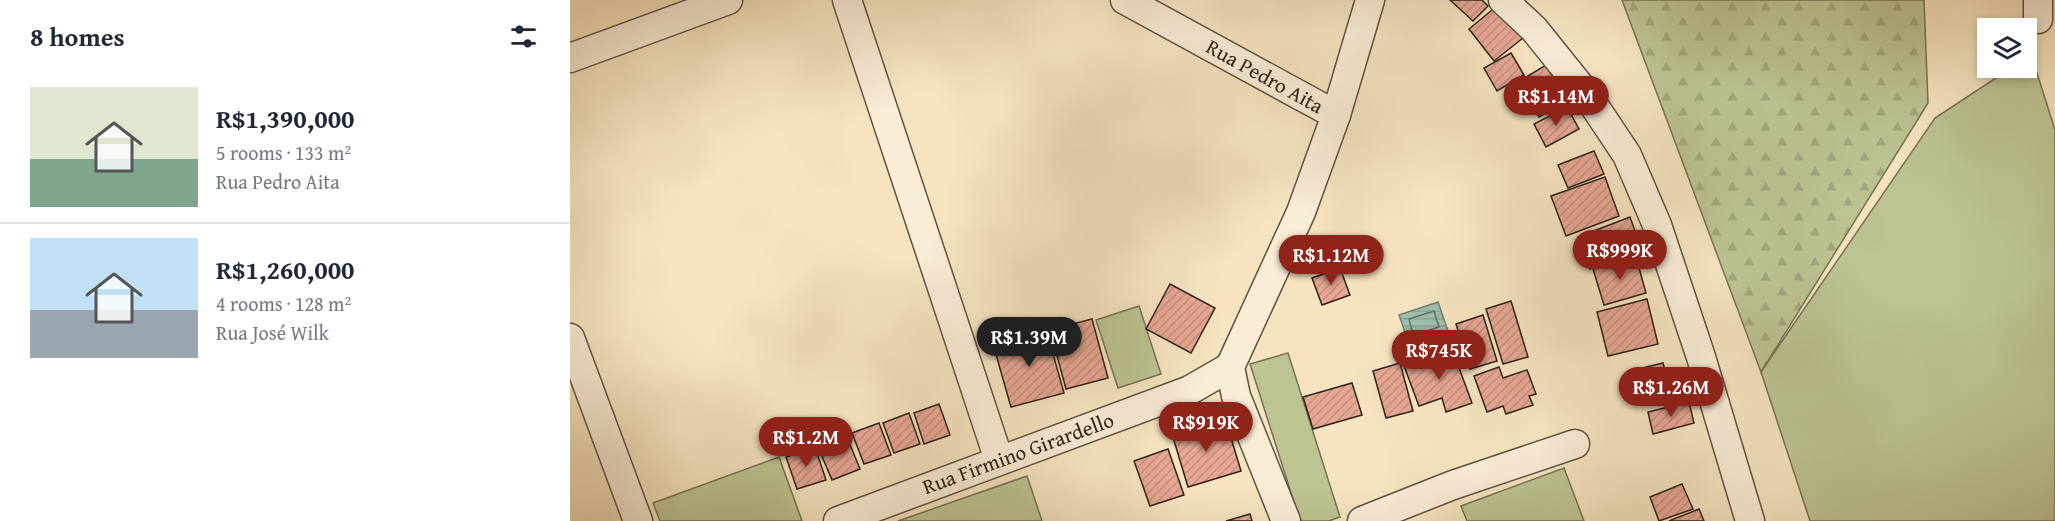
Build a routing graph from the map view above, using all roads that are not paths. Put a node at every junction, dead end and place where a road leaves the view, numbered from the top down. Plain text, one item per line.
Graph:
1 (728, 0) edge
2 (847, 0) edge
3 (1125, 0) edge
4 (1370, 0) edge
5 (1503, 0) edge
6 (570, 58) edge
7 (1336, 115) junction
8 (570, 338) edge
9 (1230, 367) junction
10 (1575, 444) dead end
11 (999, 460) junction
12 (638, 521) edge
13 (838, 521) edge
14 (1286, 521) edge
15 (1362, 521) edge
16 (1750, 521) edge

1 - 6 street
2 - 11 street
3 - 7 street, Rua Pedro Aita
4 - 7 street
5 - 16 street
7 - 9 street, Rua Pedro Aita
8 - 12 street
9 - 11 street, Rua Firmino Girardello
9 - 14 street
10 - 15 street
11 - 13 street, Rua Firmino Girardello

